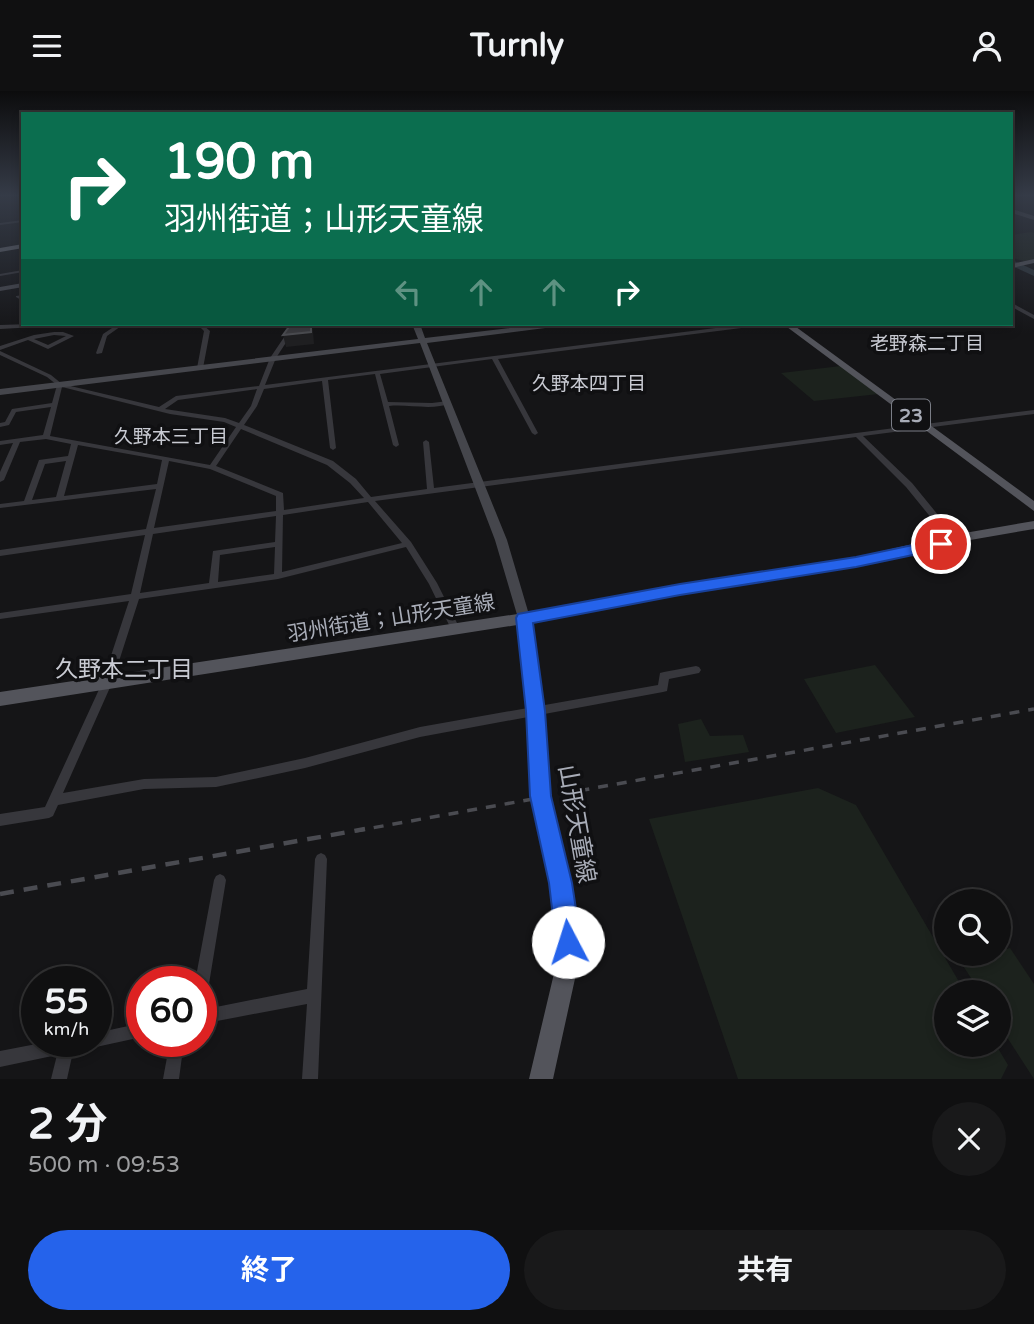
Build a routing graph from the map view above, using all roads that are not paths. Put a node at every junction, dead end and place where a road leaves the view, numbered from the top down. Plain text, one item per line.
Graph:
1 (21, 245) edge
2 (0, 249) edge
3 (1034, 261) edge
4 (1016, 265) edge
5 (21, 271) edge
6 (0, 275) edge
7 (21, 285) edge
8 (0, 289) edge
9 (1013, 306) edge
10 (1034, 317) edge
11 (21, 321) edge
12 (9, 325) junction
13 (21, 326) edge
14 (24, 326) edge
15 (43, 326) edge
16 (118, 326) edge
17 (201, 326) edge
18 (294, 326) edge
19 (417, 326) edge
20 (544, 326) edge
21 (741, 326) edge
22 (790, 326) edge
23 (0, 327) edge
24 (30, 339) junction
25 (424, 340) junction
26 (0, 348) edge
27 (0, 353) edge
28 (99, 353) dead end
29 (494, 357) junction
30 (273, 358) junction
31 (433, 365) junction
32 (200, 368) junction
33 (377, 372) junction
34 (325, 379) junction
35 (60, 385) junction
36 (264, 386) junction
37 (0, 392) edge
38 (56, 404) junction
39 (386, 404) junction
40 (449, 404) junction
41 (161, 409) junction
42 (1034, 412) edge
43 (0, 425) edge
44 (243, 426) junction
45 (926, 426) junction
46 (536, 433) dead end
47 (858, 435) junction
48 (46, 436) junction
49 (17, 441) junction
50 (426, 442) dead end
51 (0, 443) edge
52 (75, 443) junction
53 (397, 445) dead end
54 (334, 448) dead end
55 (70, 458) junction
56 (166, 459) junction
57 (212, 467) junction
58 (0, 480) edge
59 (480, 484) junction
60 (159, 486) junction
61 (431, 491) junction
62 (59, 499) junction
63 (370, 500) junction
64 (27, 503) junction
65 (0, 506) edge
66 (1034, 507) edge
67 (280, 512) junction
68 (1034, 525) edge
69 (149, 532) junction
70 (953, 539) junction
71 (278, 544) junction
72 (408, 544) junction
73 (0, 553) edge
74 (278, 576) junction
75 (213, 586) junction
76 (135, 597) junction
77 (0, 616) edge
78 (524, 618) junction
79 (455, 629) junction
80 (696, 670) dead end
81 (107, 683) junction
82 (0, 699) edge
83 (535, 711) junction
84 (54, 800) junction
85 (0, 820) edge
86 (321, 859) dead end
87 (220, 880) dead end
88 (205, 966) edge
89 (315, 995) junction
90 (217, 1014) edge
91 (21, 1055) edge
92 (64, 1057) edge
93 (174, 1057) edge
94 (0, 1059) edge
95 (59, 1079) edge
96 (171, 1079) edge
97 (310, 1079) edge
98 (541, 1079) edge

1 - 2 highway
3 - 4 main road
5 - 6 street
7 - 8 street
9 - 10 street
11 - 12 street
12 - 13 street
12 - 23 street
14 - 15 street
16 - 28 street
17 - 32 street
18 - 30 street
19 - 25 street
20 - 25 street
21 - 29 street
22 - 45 main road, 23
24 - 24 street
24 - 26 street
25 - 30 street
25 - 31 street
27 - 35 street
29 - 31 street
29 - 46 street
30 - 32 street
30 - 36 street
31 - 33 street
31 - 40 street
32 - 35 street
33 - 34 street
33 - 39 street
34 - 36 street
34 - 54 street
35 - 37 street
35 - 38 street
35 - 41 street
36 - 41 street
36 - 44 street
38 - 43 street
38 - 48 street
39 - 40 street
39 - 53 street
40 - 59 street
41 - 44 street
42 - 45 street
44 - 57 street
44 - 63 street
45 - 47 street
45 - 66 main road, 23
47 - 59 street
47 - 70 street
48 - 49 street
48 - 52 street
49 - 51 street
49 - 58 street
50 - 61 street
52 - 55 street
52 - 56 street
55 - 62 street
55 - 64 street
56 - 57 street
56 - 60 street
57 - 67 street
59 - 61 street
59 - 78 street
60 - 62 street
60 - 69 street
61 - 63 street
62 - 64 street
63 - 67 street
63 - 72 street
64 - 65 street
67 - 69 street
67 - 71 street
68 - 70 main road, 羽州街道；山形天童線
69 - 73 street
69 - 76 street
70 - 78 main road, 羽州街道；山形天童線
71 - 74 street
71 - 75 street
72 - 74 street
72 - 79 street
74 - 75 street
75 - 76 street
76 - 77 street
76 - 81 street
78 - 79 main road, 羽州街道；山形天童線
78 - 83 main road, 山形天童線
79 - 81 main road, 羽州街道；山形天童線
80 - 83 street
81 - 82 main road, 羽州街道；山形天童線
81 - 84 street
83 - 84 street
83 - 98 main road, 山形天童線
84 - 85 street
86 - 89 street
87 - 88 street
89 - 90 street
89 - 97 street
91 - 94 street
92 - 95 street
93 - 96 street

